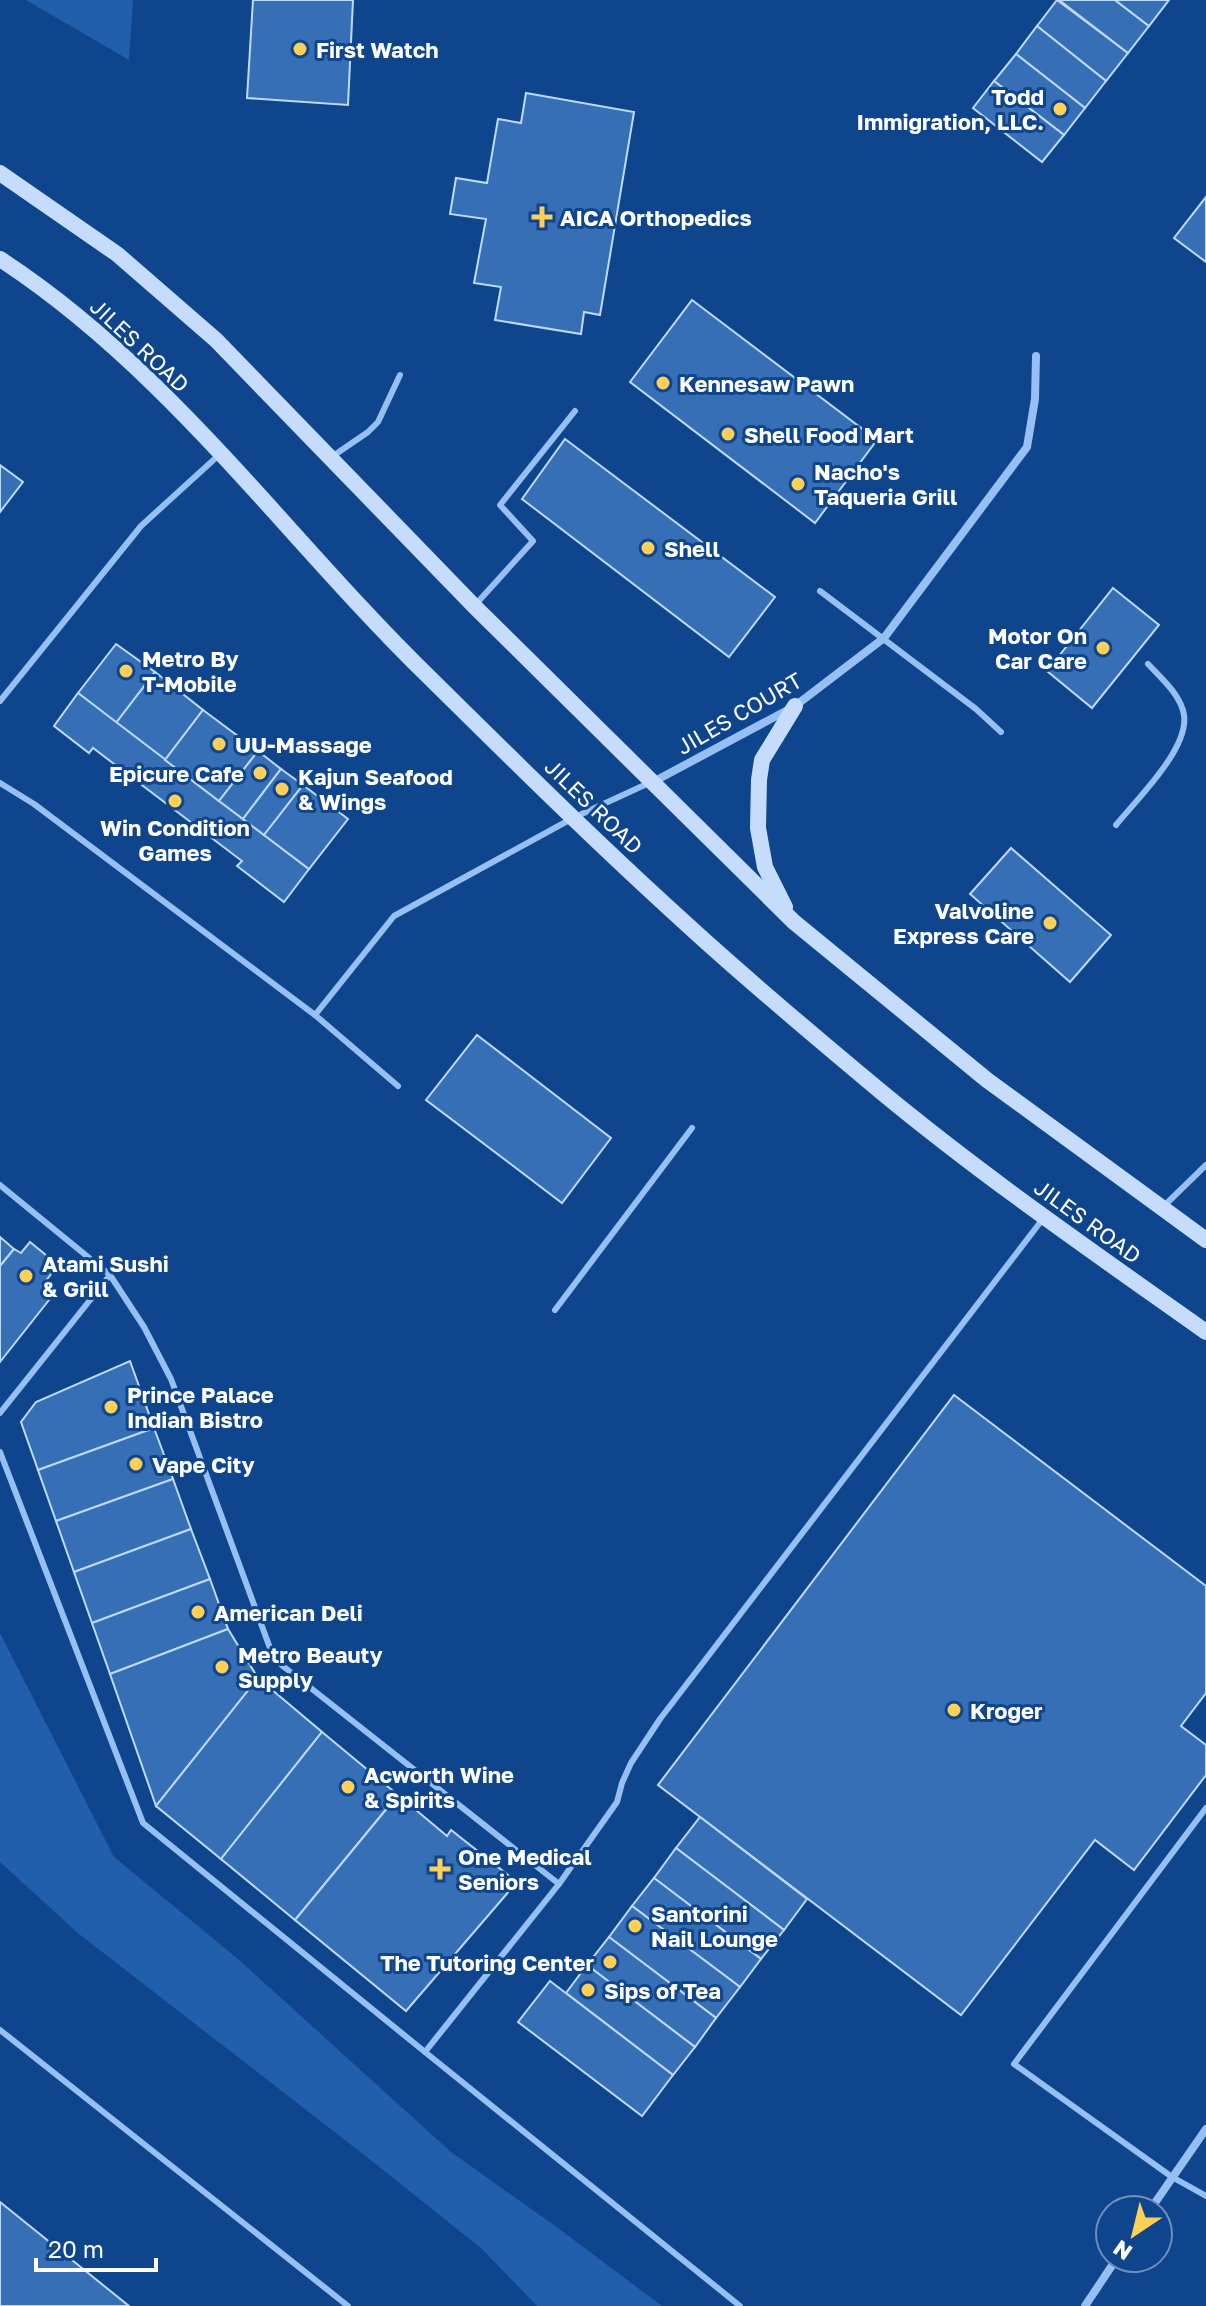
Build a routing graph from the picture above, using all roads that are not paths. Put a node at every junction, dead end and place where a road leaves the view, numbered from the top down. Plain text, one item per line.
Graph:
1 (0, 173) edge
2 (0, 259) edge
3 (1036, 356) dead end
4 (400, 375) dead end
5 (575, 411) dead end
6 (220, 454) junction
7 (330, 458) junction
8 (820, 591) dead end
9 (474, 606) junction
10 (884, 638) junction
11 (1148, 664) dead end
12 (0, 701) edge
13 (795, 706) junction
14 (1001, 732) dead end
15 (652, 782) junction
16 (0, 783) edge
17 (573, 818) junction
18 (1116, 825) dead end
19 (794, 922) junction
20 (315, 1015) junction
21 (398, 1086) dead end
22 (692, 1128) dead end
23 (1206, 1165) edge
24 (0, 1185) edge
25 (1162, 1208) junction
26 (1044, 1217) junction
27 (1206, 1240) edge
28 (110, 1275) junction
29 (555, 1310) dead end
30 (1206, 1332) edge
31 (0, 1413) edge
32 (0, 1452) edge
33 (1206, 1808) edge
34 (559, 1884) junction
35 (0, 2030) edge
36 (425, 2052) junction
37 (1206, 2129) edge
38 (1172, 2177) junction
39 (1161, 2194) edge
40 (1206, 2196) edge
41 (1106, 2274) edge
42 (348, 2306) edge
43 (740, 2306) edge
44 (1085, 2306) edge

1 - 7 street
2 - 6 street, JILES ROAD
3 - 10 street, JILES COURT
4 - 7 lane
5 - 9 lane
6 - 12 lane
6 - 17 street, JILES ROAD
7 - 9 street
8 - 10 lane
9 - 15 street
10 - 13 street, JILES COURT
10 - 14 lane
11 - 18 lane
13 - 15 street, JILES COURT
13 - 19 street
15 - 17 lane
15 - 19 street
16 - 20 lane
17 - 20 lane
17 - 26 street, JILES ROAD
19 - 25 street
20 - 21 lane
22 - 29 lane
23 - 25 lane
24 - 28 lane
25 - 27 street
26 - 30 street, JILES ROAD
26 - 34 lane
28 - 31 lane
28 - 34 lane
32 - 36 lane
33 - 38 lane
34 - 36 lane
35 - 42 lane
36 - 43 lane
37 - 38 street
38 - 39 street
38 - 40 lane
41 - 44 street

